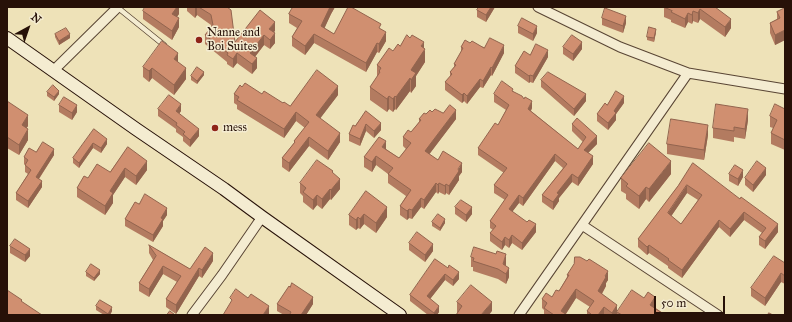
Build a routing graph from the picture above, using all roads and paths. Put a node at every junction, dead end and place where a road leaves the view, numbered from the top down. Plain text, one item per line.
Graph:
1 (118, 7) edge
2 (538, 7) edge
3 (7, 38) edge
4 (169, 48) edge
5 (53, 71) junction
6 (688, 73) junction
7 (785, 89) edge
8 (262, 217) junction
9 (582, 225) junction
10 (192, 315) edge
11 (400, 315) edge
12 (519, 315) edge
13 (718, 315) edge

1 - 4 lane
1 - 5 street
2 - 6 street
3 - 5 street
5 - 8 street
6 - 7 street
6 - 9 street
8 - 10 street
8 - 11 street
9 - 12 street
9 - 13 street

